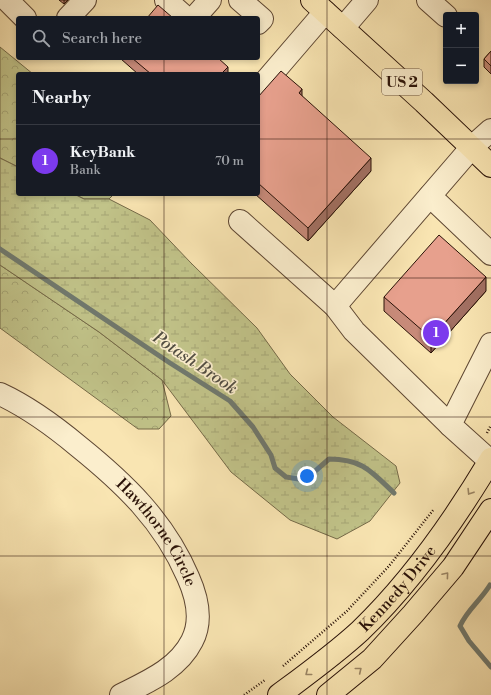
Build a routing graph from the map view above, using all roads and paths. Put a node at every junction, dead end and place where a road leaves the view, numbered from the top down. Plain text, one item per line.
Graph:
1 (7, 0) edge
2 (85, 0) edge
3 (166, 0) edge
4 (210, 0) edge
5 (240, 0) edge
6 (367, 0) edge
7 (428, 0) edge
8 (319, 6) edge
9 (443, 13) edge
10 (23, 16) edge
11 (70, 16) edge
12 (184, 16) edge
13 (196, 16) edge
14 (259, 16) edge
15 (343, 28) junction
16 (260, 87) edge
17 (491, 130) edge
18 (472, 147) junction
19 (491, 166) edge
20 (430, 196) junction
21 (240, 221) dead end
22 (491, 254) edge
23 (335, 306) junction
24 (491, 344) edge
25 (0, 394) edge
26 (450, 425) junction
27 (491, 425) edge
28 (487, 459) edge
29 (436, 507) dead end
30 (491, 510) edge
31 (277, 671) dead end
32 (275, 686) edge
33 (121, 695) edge
34 (244, 695) edge
35 (328, 695) edge

1 - 10 street
2 - 11 street
3 - 12 street
4 - 13 street
5 - 14 street
6 - 15 street
7 - 9 street
8 - 15 main road, US 2
8 - 16 street
15 - 18 main road, US 2
17 - 18 street
18 - 19 main road, US 2
18 - 20 street
20 - 22 street
20 - 23 street
21 - 23 street
23 - 26 street
24 - 26 street
25 - 33 street, Hawthorne Circle
26 - 28 street
27 - 28 path
28 -> 32 main road, Kennedy Drive
29 - 31 path
35 -> 30 main road, Kennedy Drive
32 - 34 path

